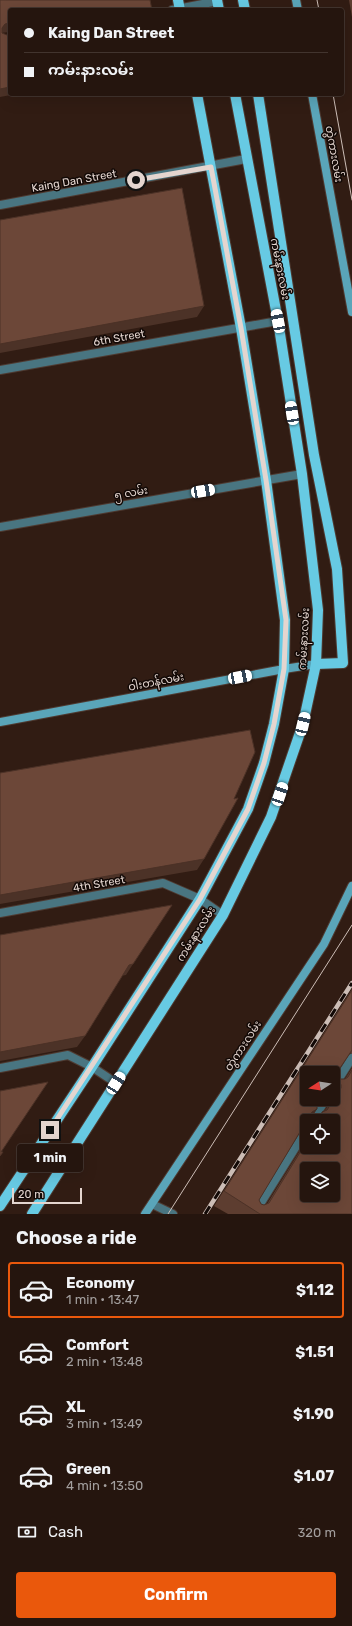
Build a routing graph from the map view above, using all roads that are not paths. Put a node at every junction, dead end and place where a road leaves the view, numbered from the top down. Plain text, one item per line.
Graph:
1 (218, 4) edge
2 (178, 7) edge
3 (197, 96) edge
4 (234, 96) edge
5 (258, 96) edge
6 (312, 96) edge
7 (246, 159) junction
8 (211, 167) junction
9 (0, 205) edge
10 (352, 312) edge
11 (278, 321) junction
12 (241, 328) junction
13 (0, 370) edge
14 (302, 474) junction
15 (266, 480) junction
16 (0, 527) edge
17 (316, 664) junction
18 (284, 669) junction
19 (0, 722) edge
20 (352, 886) edge
21 (200, 899) junction
22 (0, 913) edge
23 (223, 915) junction
24 (352, 1058) edge
25 (92, 1067) junction
26 (0, 1068) edge
27 (340, 1077) edge
28 (116, 1083) junction
29 (300, 1140) edge
30 (152, 1204) junction
31 (0, 1206) edge
32 (32, 1214) edge
33 (145, 1214) edge
34 (173, 1214) edge
35 (254, 1214) edge

1 - 2 street
3 - 8 main road, ကမ်းနားလမ်း
4 - 7 main road, ကမ်းနားလမ်း
5 - 17 main road
6 - 10 main road, တွဲကားလမ်း
7 - 8 street, Kaing Dan Street
7 - 11 main road, ကမ်းနားလမ်း
8 - 9 street, Kaing Dan Street
8 - 12 main road, ကမ်းနားလမ်း
11 - 12 street, 6th Street
11 - 14 main road, ကမ်းနားလမ်း
12 - 13 street, 6th Street
12 - 15 main road, ကမ်းနားလမ်း
14 - 15 street, ၅ လမ်း
14 - 17 main road, ကမ်းနားလမ်း
15 - 16 street, ၅ လမ်း
15 - 18 main road, ကမ်းနားလမ်း
17 - 18 main road, ဝါးတန်လမ်း
17 - 23 main road, ကမ်းနားလမ်း
18 - 19 main road, ဝါးတန်လမ်း
18 - 21 main road, ကမ်းနားလမ်း
20 - 30 main road, တွဲကားလမ်း
21 - 22 street, 4th Street
21 - 23 street, 4th Street
21 - 25 main road, ကမ်းနားလမ်း
23 - 28 main road, ကမ်းနားလမ်း
24 - 27 street
25 - 26 street
25 - 28 street
25 - 31 main road, ကမ်းနားလမ်း
28 - 32 main road, ကမ်းနားလမ်း
29 - 35 street
30 - 33 main road, တွဲကားလမ်း
30 - 34 street

